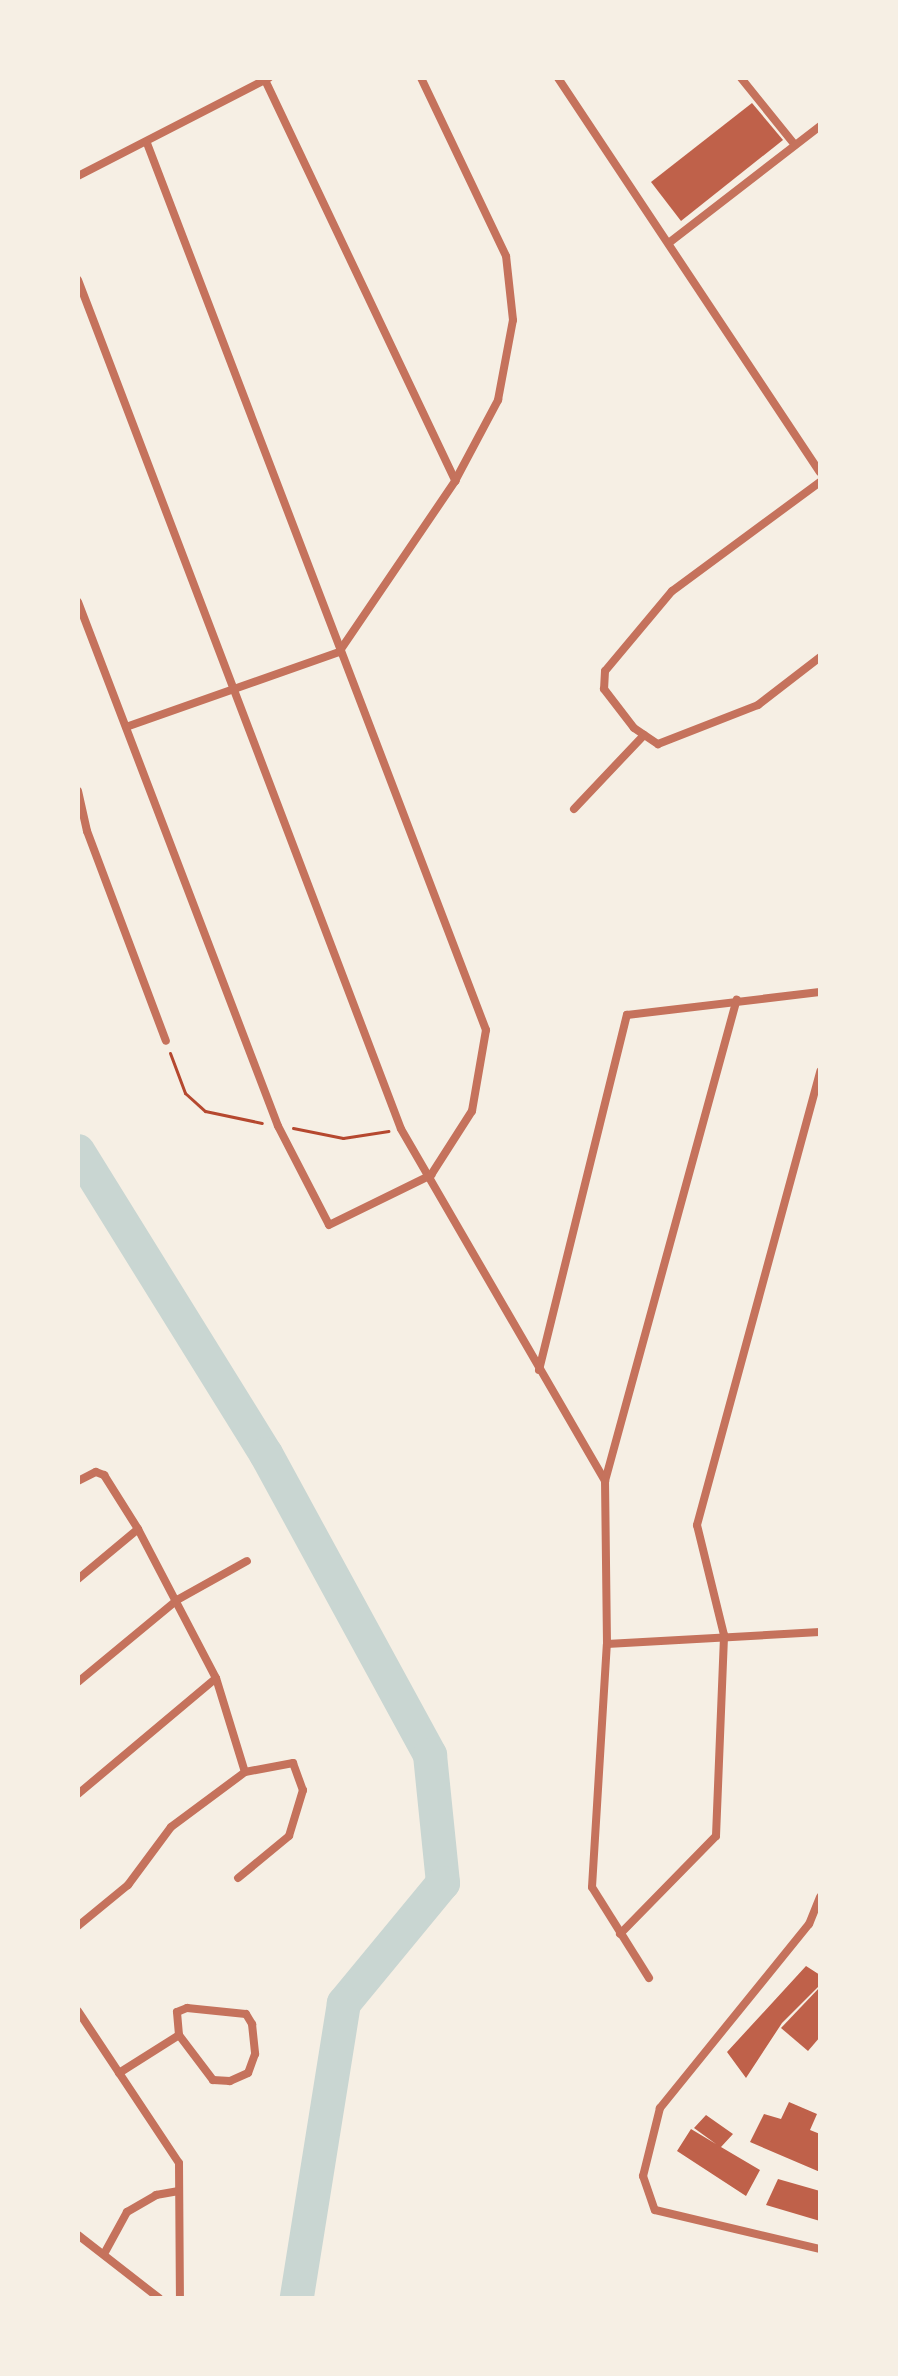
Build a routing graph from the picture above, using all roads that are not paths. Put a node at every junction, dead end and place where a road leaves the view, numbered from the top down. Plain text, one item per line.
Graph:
1 (421, 78) edge
2 (558, 78) edge
3 (741, 78) edge
4 (267, 79) edge
5 (820, 126) edge
6 (147, 143) junction
7 (795, 145) junction
8 (78, 176) edge
9 (670, 242) junction
10 (78, 280) edge
11 (820, 472) edge
12 (455, 481) junction
13 (820, 482) edge
14 (78, 602) edge
15 (339, 652) junction
16 (820, 657) edge
17 (233, 691) junction
18 (126, 727) junction
19 (644, 735) junction
20 (78, 791) edge
21 (574, 809) dead end
22 (820, 992) edge
23 (737, 1000) junction
24 (166, 1041) road end
25 (820, 1071) edge
26 (431, 1175) junction
27 (538, 1371) junction
28 (78, 1481) edge
29 (605, 1481) junction
30 (138, 1529) junction
31 (247, 1561) dead end
32 (78, 1579) edge
33 (177, 1600) junction
34 (820, 1632) edge
35 (724, 1635) junction
36 (607, 1644) junction
37 (216, 1678) junction
38 (78, 1682) edge
39 (245, 1772) junction
40 (78, 1794) edge
41 (238, 1878) dead end
42 (820, 1897) edge
43 (78, 1926) edge
44 (620, 1934) junction
45 (649, 1978) dead end
46 (78, 2011) edge
47 (179, 2035) junction
48 (119, 2073) junction
49 (179, 2191) junction
50 (78, 2235) edge
51 (820, 2249) edge
52 (104, 2254) junction
53 (159, 2298) edge
54 (180, 2298) edge

1 - 12 street
2 - 9 street
3 - 7 street
4 - 6 street
4 - 12 street
5 - 7 street
6 - 8 street
6 - 15 street
7 - 9 street
9 - 11 street
10 - 17 street
12 - 15 street
13 - 19 street
14 - 18 street
15 - 17 street
15 - 26 street
16 - 19 street
17 - 18 street
17 - 26 street
18 - 26 street
19 - 21 street
20 - 24 street
22 - 23 street
23 - 27 street
23 - 29 street
25 - 35 street
26 - 27 street
27 - 29 street
28 - 30 street
29 - 36 street
30 - 32 street
30 - 33 street
31 - 33 street
33 - 37 street
33 - 38 street
34 - 35 street
35 - 36 street
35 - 44 street
36 - 44 street
37 - 39 street
37 - 40 street
39 - 41 street
39 - 43 street
42 - 51 street
44 - 45 street
46 - 48 street
47 - 47 street
47 - 48 street
48 - 49 street
49 - 52 street
49 - 54 street
50 - 52 street
52 - 53 street

